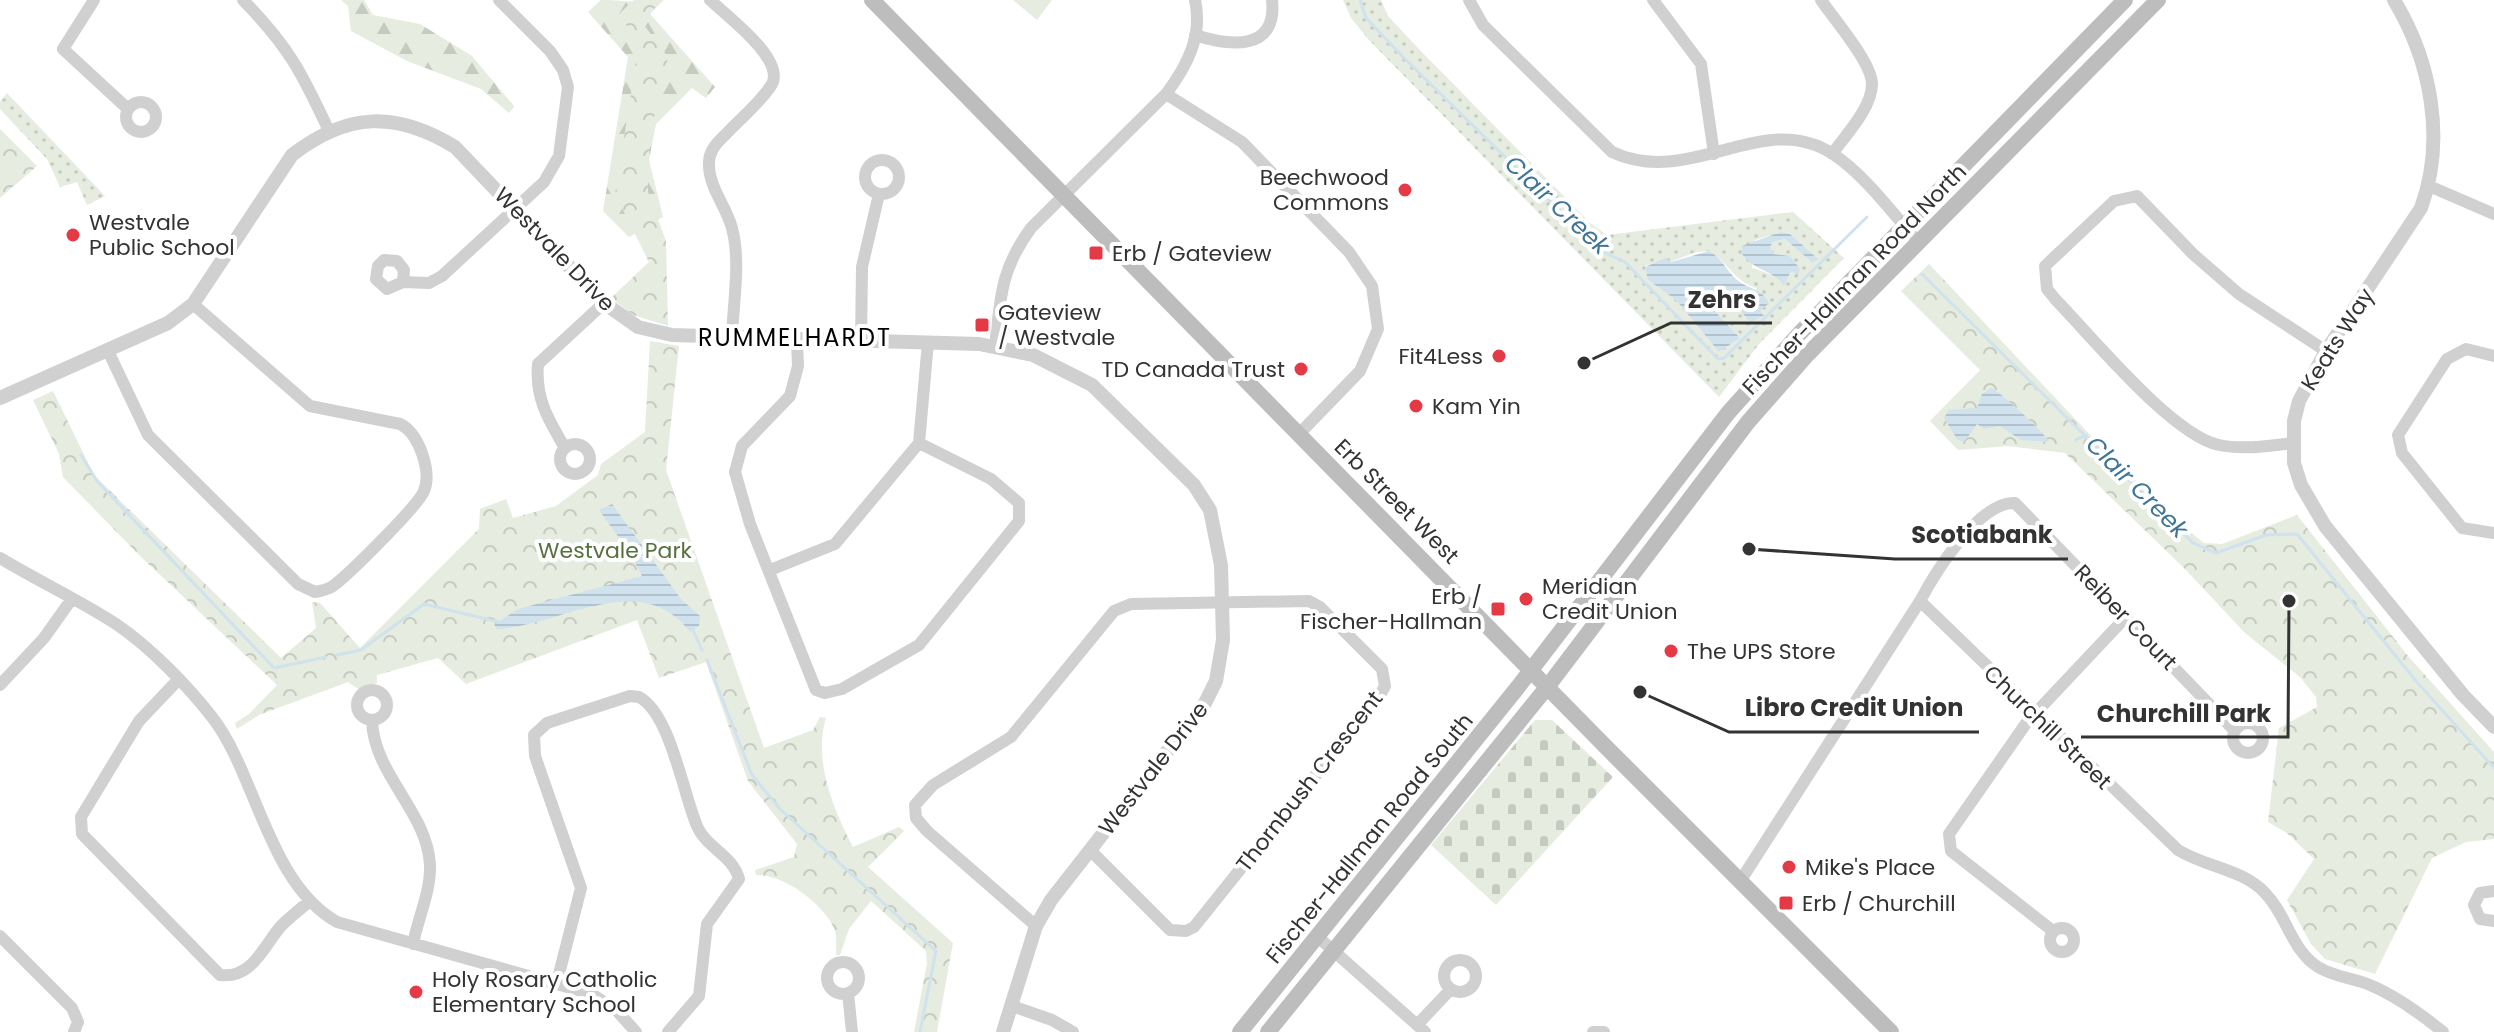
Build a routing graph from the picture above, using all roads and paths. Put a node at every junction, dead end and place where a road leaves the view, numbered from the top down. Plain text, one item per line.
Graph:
1 (94, 0) edge
2 (243, 0) edge
3 (499, 0) edge
4 (710, 0) edge
5 (872, 0) edge
6 (1195, 0) edge
7 (1272, 0) edge
8 (1469, 0) edge
9 (1653, 0) edge
10 (1821, 0) edge
11 (2125, 0) edge
12 (2158, 0) edge
13 (2400, 2) edge
14 (1195, 35) junction
15 (1166, 94) junction
16 (128, 109) dead end
17 (329, 131) junction
18 (1714, 154) junction
19 (1832, 154) junction
20 (2429, 186) junction
21 (879, 194) dead end
22 (1065, 195) junction
23 (516, 210) junction
24 (2494, 214) edge
25 (1903, 226) junction
26 (1919, 243) junction
27 (403, 282) dead end
28 (604, 303) junction
29 (193, 304) junction
30 (732, 338) junction
31 (797, 341) junction
32 (861, 341) junction
33 (928, 342) junction
34 (995, 346) junction
35 (2326, 351) junction
36 (109, 353) junction
37 (2494, 356) edge
38 (0, 398) edge
39 (1300, 433) junction
40 (919, 443) junction
41 (2293, 443) junction
42 (565, 448) dead end
43 (2494, 533) edge
44 (0, 558) edge
45 (770, 570) junction
46 (71, 600) junction
47 (1920, 601) junction
48 (1222, 603) junction
49 (2126, 617) junction
50 (1532, 670) junction
51 (178, 680) junction
52 (0, 685) edge
53 (1548, 686) junction
54 (2035, 712) junction
55 (372, 721) dead end
56 (2494, 727) edge
57 (2235, 731) dead end
58 (1090, 850) junction
59 (1741, 880) junction
60 (2494, 891) edge
61 (310, 901) junction
62 (2494, 921) edge
63 (1036, 926) junction
64 (2053, 931) dead end
65 (0, 936) edge
66 (1319, 938) junction
67 (413, 944) junction
68 (1335, 951) junction
69 (557, 982) junction
70 (1451, 989) dead end
71 (848, 993) dead end
72 (1012, 1006) junction
73 (1421, 1028) edge
74 (74, 1032) edge
75 (636, 1032) edge
76 (668, 1032) edge
77 (852, 1032) edge
78 (1003, 1032) edge
79 (1073, 1032) edge
80 (1240, 1032) edge
81 (1268, 1032) edge
82 (1593, 1032) edge
83 (1604, 1032) edge
84 (1891, 1032) edge
85 (2443, 1032) edge

1 - 16 street
2 - 17 street
3 - 23 street
4 - 30 street
5 - 22 main road, Erb Street West
6 - 14 street
7 - 14 street
8 - 18 street
9 - 18 street
10 - 19 street
11 - 25 main road, Fischer-Hallman Road North
12 - 26 main road, Fischer-Hallman Road North
13 - 20 street, Keats Way
14 - 15 street
15 - 22 street
15 - 39 street
17 - 23 street, Westvale Drive
17 - 29 street, Westvale Drive
18 - 19 street
19 - 25 street
20 - 24 street
20 - 35 street, Keats Way
21 - 32 street
22 - 34 street
22 - 39 main road, Erb Street West
23 - 27 street
23 - 28 street, Westvale Drive
25 - 26 street
25 - 50 main road, Fischer-Hallman Road North
26 - 53 main road, Fischer-Hallman Road North
28 - 30 street, Westvale Drive
28 - 42 street
29 - 36 street, Westvale Drive
29 - 36 street
30 - 31 street, Westvale Drive
31 - 32 street, Westvale Drive
31 - 45 street
32 - 33 street, Westvale Drive
33 - 34 street, Westvale Drive
33 - 40 street
34 - 48 street, Westvale Drive
35 - 41 street, Keats Way
35 - 41 street
36 - 38 street, Westvale Drive
37 - 43 street
39 - 50 main road, Erb Street West
40 - 45 street
40 - 45 street
41 - 56 street, Keats Way
44 - 46 street
46 - 51 street
46 - 52 street
47 - 49 street, Reiber Court
47 - 54 street, Churchill Street
47 - 59 street
48 - 58 street, Westvale Drive
48 - 58 street, Thornbush Crescent
48 - 63 street
49 - 54 street
49 - 57 street, Reiber Court
50 - 53 main road, Erb Street West
50 - 66 main road, Fischer-Hallman Road South
51 - 61 street
51 - 61 street
53 - 59 main road, Erb Street West
53 - 68 main road, Fischer-Hallman Road South
54 - 64 street
54 - 85 street, Churchill Street
55 - 67 street
58 - 63 street, Westvale Drive
59 - 84 main road, Erb Street West
60 - 62 street
61 - 67 street
63 - 72 street, Westvale Drive
65 - 74 street
66 - 68 street
66 - 80 main road, Fischer-Hallman Road South
67 - 69 street
68 - 73 street
68 - 81 main road, Fischer-Hallman Road South
69 - 75 street
69 - 76 street
70 - 73 street
71 - 77 street
72 - 78 street, Westvale Drive
72 - 79 street
82 - 83 street

